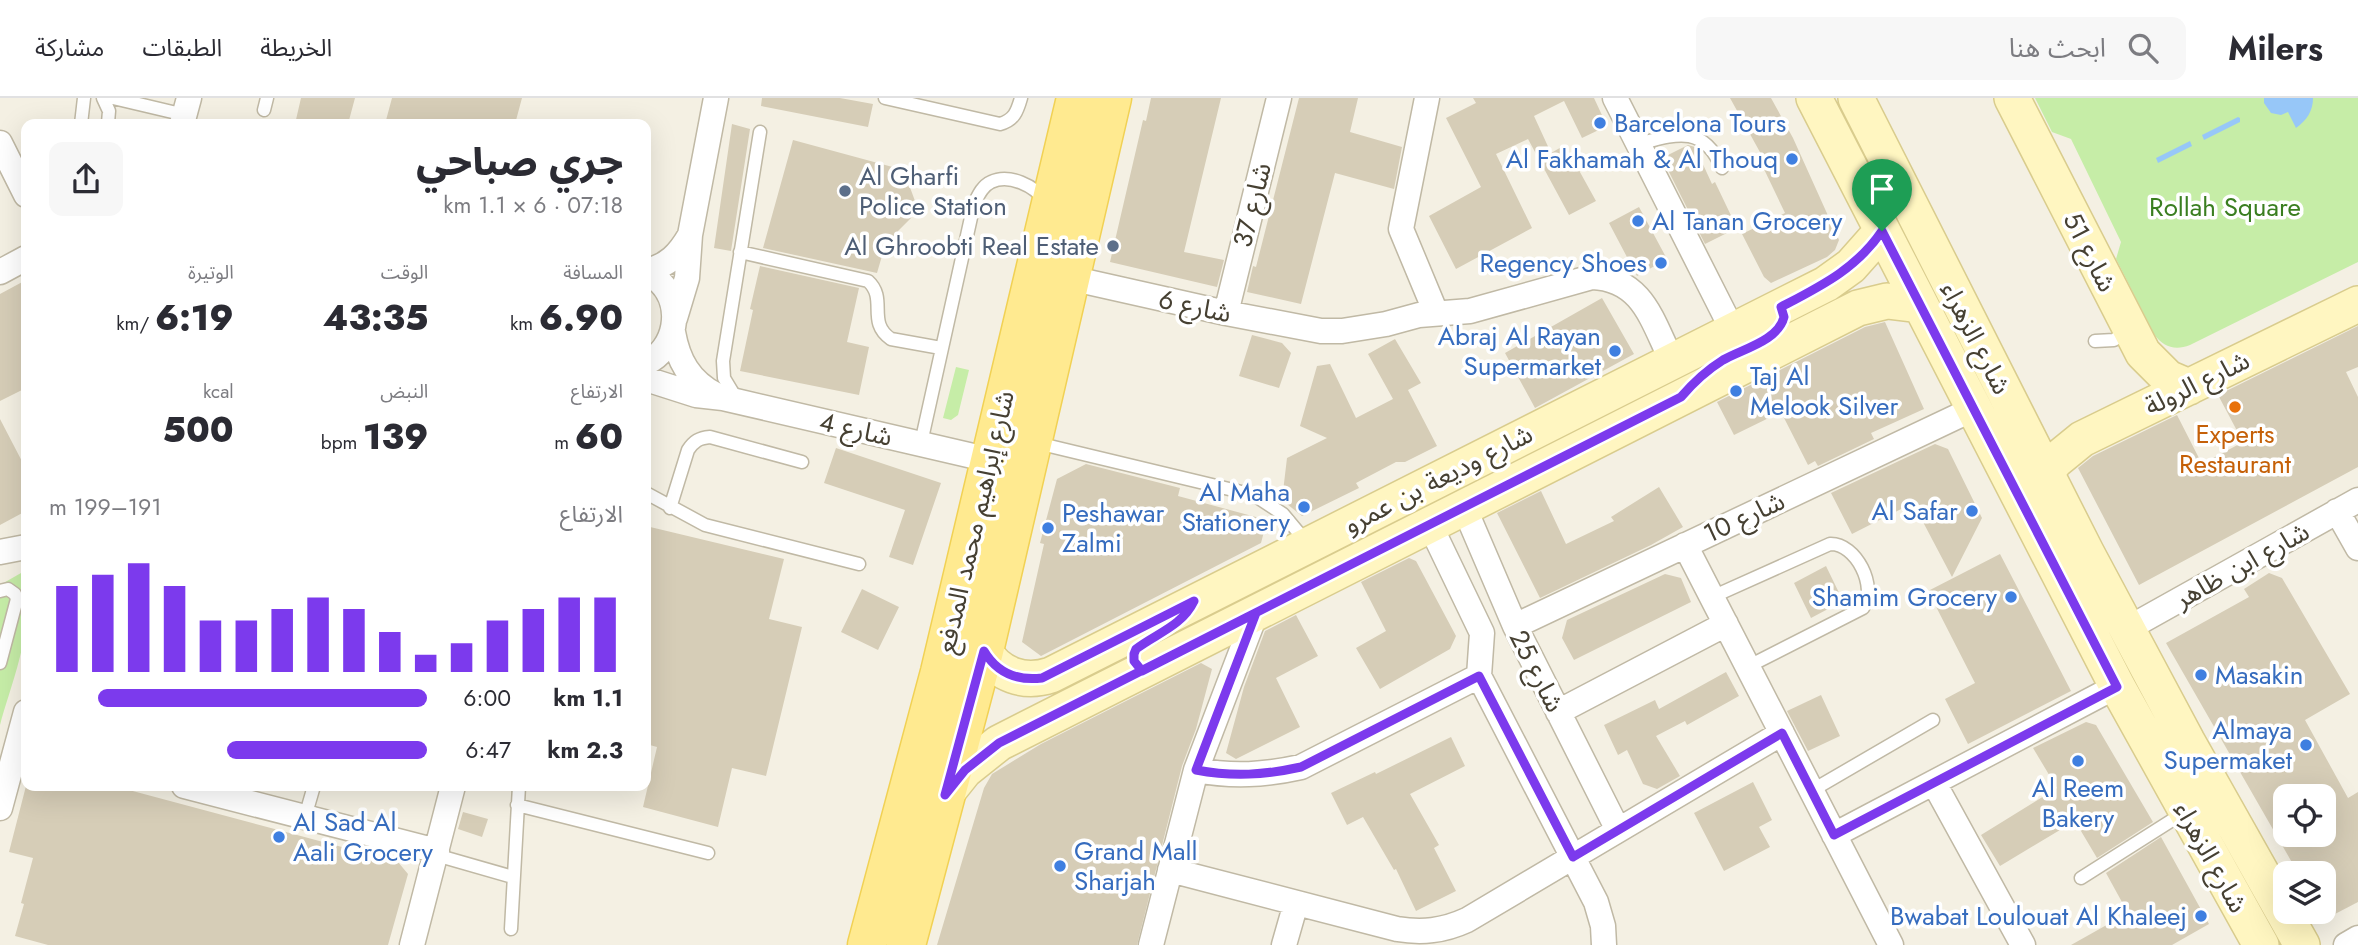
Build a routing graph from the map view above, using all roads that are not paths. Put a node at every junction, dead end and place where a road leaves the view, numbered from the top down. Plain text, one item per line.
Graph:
1 (84, 98) edge
2 (103, 98) edge
3 (113, 98) edge
4 (716, 98) edge
5 (885, 98) edge
6 (1021, 98) edge
7 (1076, 98) edge
8 (1112, 98) edge
9 (1279, 98) edge
10 (1427, 98) edge
11 (1615, 98) edge
12 (1814, 98) edge
13 (1856, 98) edge
14 (2012, 98) edge
15 (185, 112) edge
16 (82, 119) edge
17 (108, 119) edge
18 (760, 132) dead end
19 (0, 143) edge
20 (1638, 144) junction
21 (1722, 167) dead end
22 (21, 185) edge
23 (1050, 212) junction
24 (1878, 223) junction
25 (691, 235) junction
26 (740, 253) junction
27 (21, 261) edge
28 (651, 270) edge
29 (0, 272) edge
30 (651, 276) edge
31 (1070, 278) junction
32 (1956, 299) junction
33 (2358, 304) edge
34 (1920, 305) junction
35 (1781, 307) junction
36 (1025, 312) junction
37 (1226, 313) junction
38 (1436, 313) junction
39 (674, 325) junction
40 (2129, 329) junction
41 (1733, 331) junction
42 (2095, 341) dead end
43 (941, 348) junction
44 (651, 361) edge
45 (1672, 361) junction
46 (651, 381) edge
47 (2189, 387) junction
48 (1681, 397) junction
49 (731, 400) junction
50 (1973, 409) junction
51 (1031, 442) junction
52 (920, 443) junction
53 (990, 460) junction
54 (802, 462) dead end
55 (2045, 474) junction
56 (651, 496) edge
57 (2347, 506) edge
58 (1464, 507) junction
59 (670, 508) junction
60 (1430, 525) junction
61 (1308, 544) junction
62 (1685, 545) junction
63 (21, 548) edge
64 (2358, 548) edge
65 (0, 552) edge
66 (859, 564) dead end
67 (0, 591) edge
68 (1712, 597) junction
69 (1194, 601) junction
70 (1256, 613) junction
71 (1726, 624) junction
72 (1514, 625) junction
73 (2127, 629) junction
74 (984, 651) junction
75 (0, 663) edge
76 (1748, 667) junction
77 (1142, 671) junction
78 (1479, 676) junction
79 (2117, 687) junction
80 (1558, 712) junction
81 (1933, 720) dead end
82 (1782, 733) junction
83 (21, 747) edge
84 (1196, 770) junction
85 (1934, 783) junction
86 (211, 791) edge
87 (313, 791) edge
88 (452, 791) edge
89 (518, 791) edge
90 (1811, 791) junction
91 (945, 795) junction
92 (517, 805) junction
93 (0, 808) edge
94 (2186, 812) junction
95 (305, 817) junction
96 (1618, 830) junction
97 (1834, 835) junction
98 (437, 853) junction
99 (708, 853) dead end
100 (1573, 857) junction
101 (1170, 870) junction
102 (513, 877) junction
103 (2081, 877) dead end
104 (1296, 903) junction
105 (510, 929) dead end
106 (2358, 938) edge
107 (1421, 939) edge
108 (412, 945) edge
109 (867, 945) edge
110 (906, 945) edge
111 (1150, 945) edge
112 (1284, 945) edge
113 (1604, 945) edge
114 (1891, 945) edge
115 (2023, 945) edge
116 (2261, 945) edge
117 (2302, 945) edge
118 (2346, 945) edge

1 - 16 lane
2 - 17 lane
3 - 15 lane
4 - 25 street
5 - 6 lane
7 - 23 main road, شارع إبراهيم محمد المدفع
8 - 31 main road, شارع إبراهيم محمد المدفع
9 - 37 street, شارع 37
10 - 38 street
11 - 20 street
12 - 24 street, شارع الزهراء
13 - 32 street, شارع الزهراء
14 - 40 street, شارع 51
18 - 26 lane
19 - 22 street
20 - 21 lane
20 - 41 street
23 - 36 main road, شارع إبراهيم محمد المدفع
23 - 43 lane
24 - 32 street
24 - 34 street, شارع الزهراء
24 - 35 street, شارع وديعة بن عمرو
25 - 28 street
25 - 39 street
26 - 43 lane
26 - 49 lane
27 - 29 street
30 - 39 street, شارع 4
31 - 37 street, شارع 6
31 - 51 main road, شارع إبراهيم محمد المدفع
32 - 55 street, شارع الزهراء
33 - 47 street, شارع الرولة
34 - 48 street, شارع وديعة بن عمرو
34 - 50 street, شارع الزهراء
35 - 41 street, شارع وديعة بن عمرو
35 - 48 street
36 - 51 main road
36 - 53 main road, شارع إبراهيم محمد المدفع
37 - 38 street, شارع 6
38 - 45 street, شارع 6
39 - 44 street
39 - 49 street, شارع 4
40 - 42 lane
40 - 47 street, شارع 51
41 - 45 street, شارع وديعة بن عمرو
43 - 52 lane
45 - 61 street, شارع وديعة بن عمرو
46 - 49 street, شارع 4
47 - 55 street, شارع الرولة
48 - 58 street, شارع وديعة بن عمرو
49 - 52 street, شارع 4
50 - 62 street, شارع 10
50 - 79 street, شارع الزهراء
51 - 61 lane
51 - 74 main road, شارع إبراهيم محمد المدفع
52 - 53 street, شارع 4
53 - 109 main road, شارع إبراهيم محمد المدفع
54 - 59 lane
55 - 73 street, شارع الزهراء
56 - 59 lane
57 - 64 street
57 - 73 street, شارع ابن ظاهر
58 - 60 street, شارع وديعة بن عمرو
58 - 72 street, شارع 25
59 - 66 lane
60 - 70 street, شارع وديعة بن عمرو
60 - 78 street
61 - 69 street, شارع وديعة بن عمرو
62 - 68 street
62 - 72 street, شارع 10
63 - 65 street
67 - 75 lane
68 - 71 street
68 - 76 lane
69 - 74 street, شارع وديعة بن عمرو
69 - 77 street
70 - 77 street, شارع وديعة بن عمرو
70 - 84 street
71 - 76 street
71 - 80 street
72 - 80 street, شارع 25
73 - 117 street, شارع الزهراء
74 - 91 main road, شارع إبراهيم محمد المدفع
76 - 82 street
77 - 91 street, شارع وديعة بن عمرو
78 - 84 street
78 - 100 street
79 - 85 street
79 - 94 street, شارع الزهراء
80 - 96 street, شارع 25
81 - 90 lane
82 - 90 street
82 - 96 street
83 - 93 street
84 - 101 street
85 - 97 street
85 - 115 street
86 - 95 street
87 - 95 lane
88 - 98 street
89 - 92 lane
90 - 97 street
91 - 110 main road, شارع إبراهيم محمد المدفع
92 - 99 lane
92 - 102 lane
94 - 103 lane
94 - 116 street, شارع الزهراء
95 - 98 street
96 - 100 street
97 - 114 street
98 - 102 lane
98 - 108 street
100 - 107 street
100 - 113 street
101 - 104 street
101 - 111 street
102 - 105 lane
104 - 107 street
104 - 112 street
106 - 118 street

